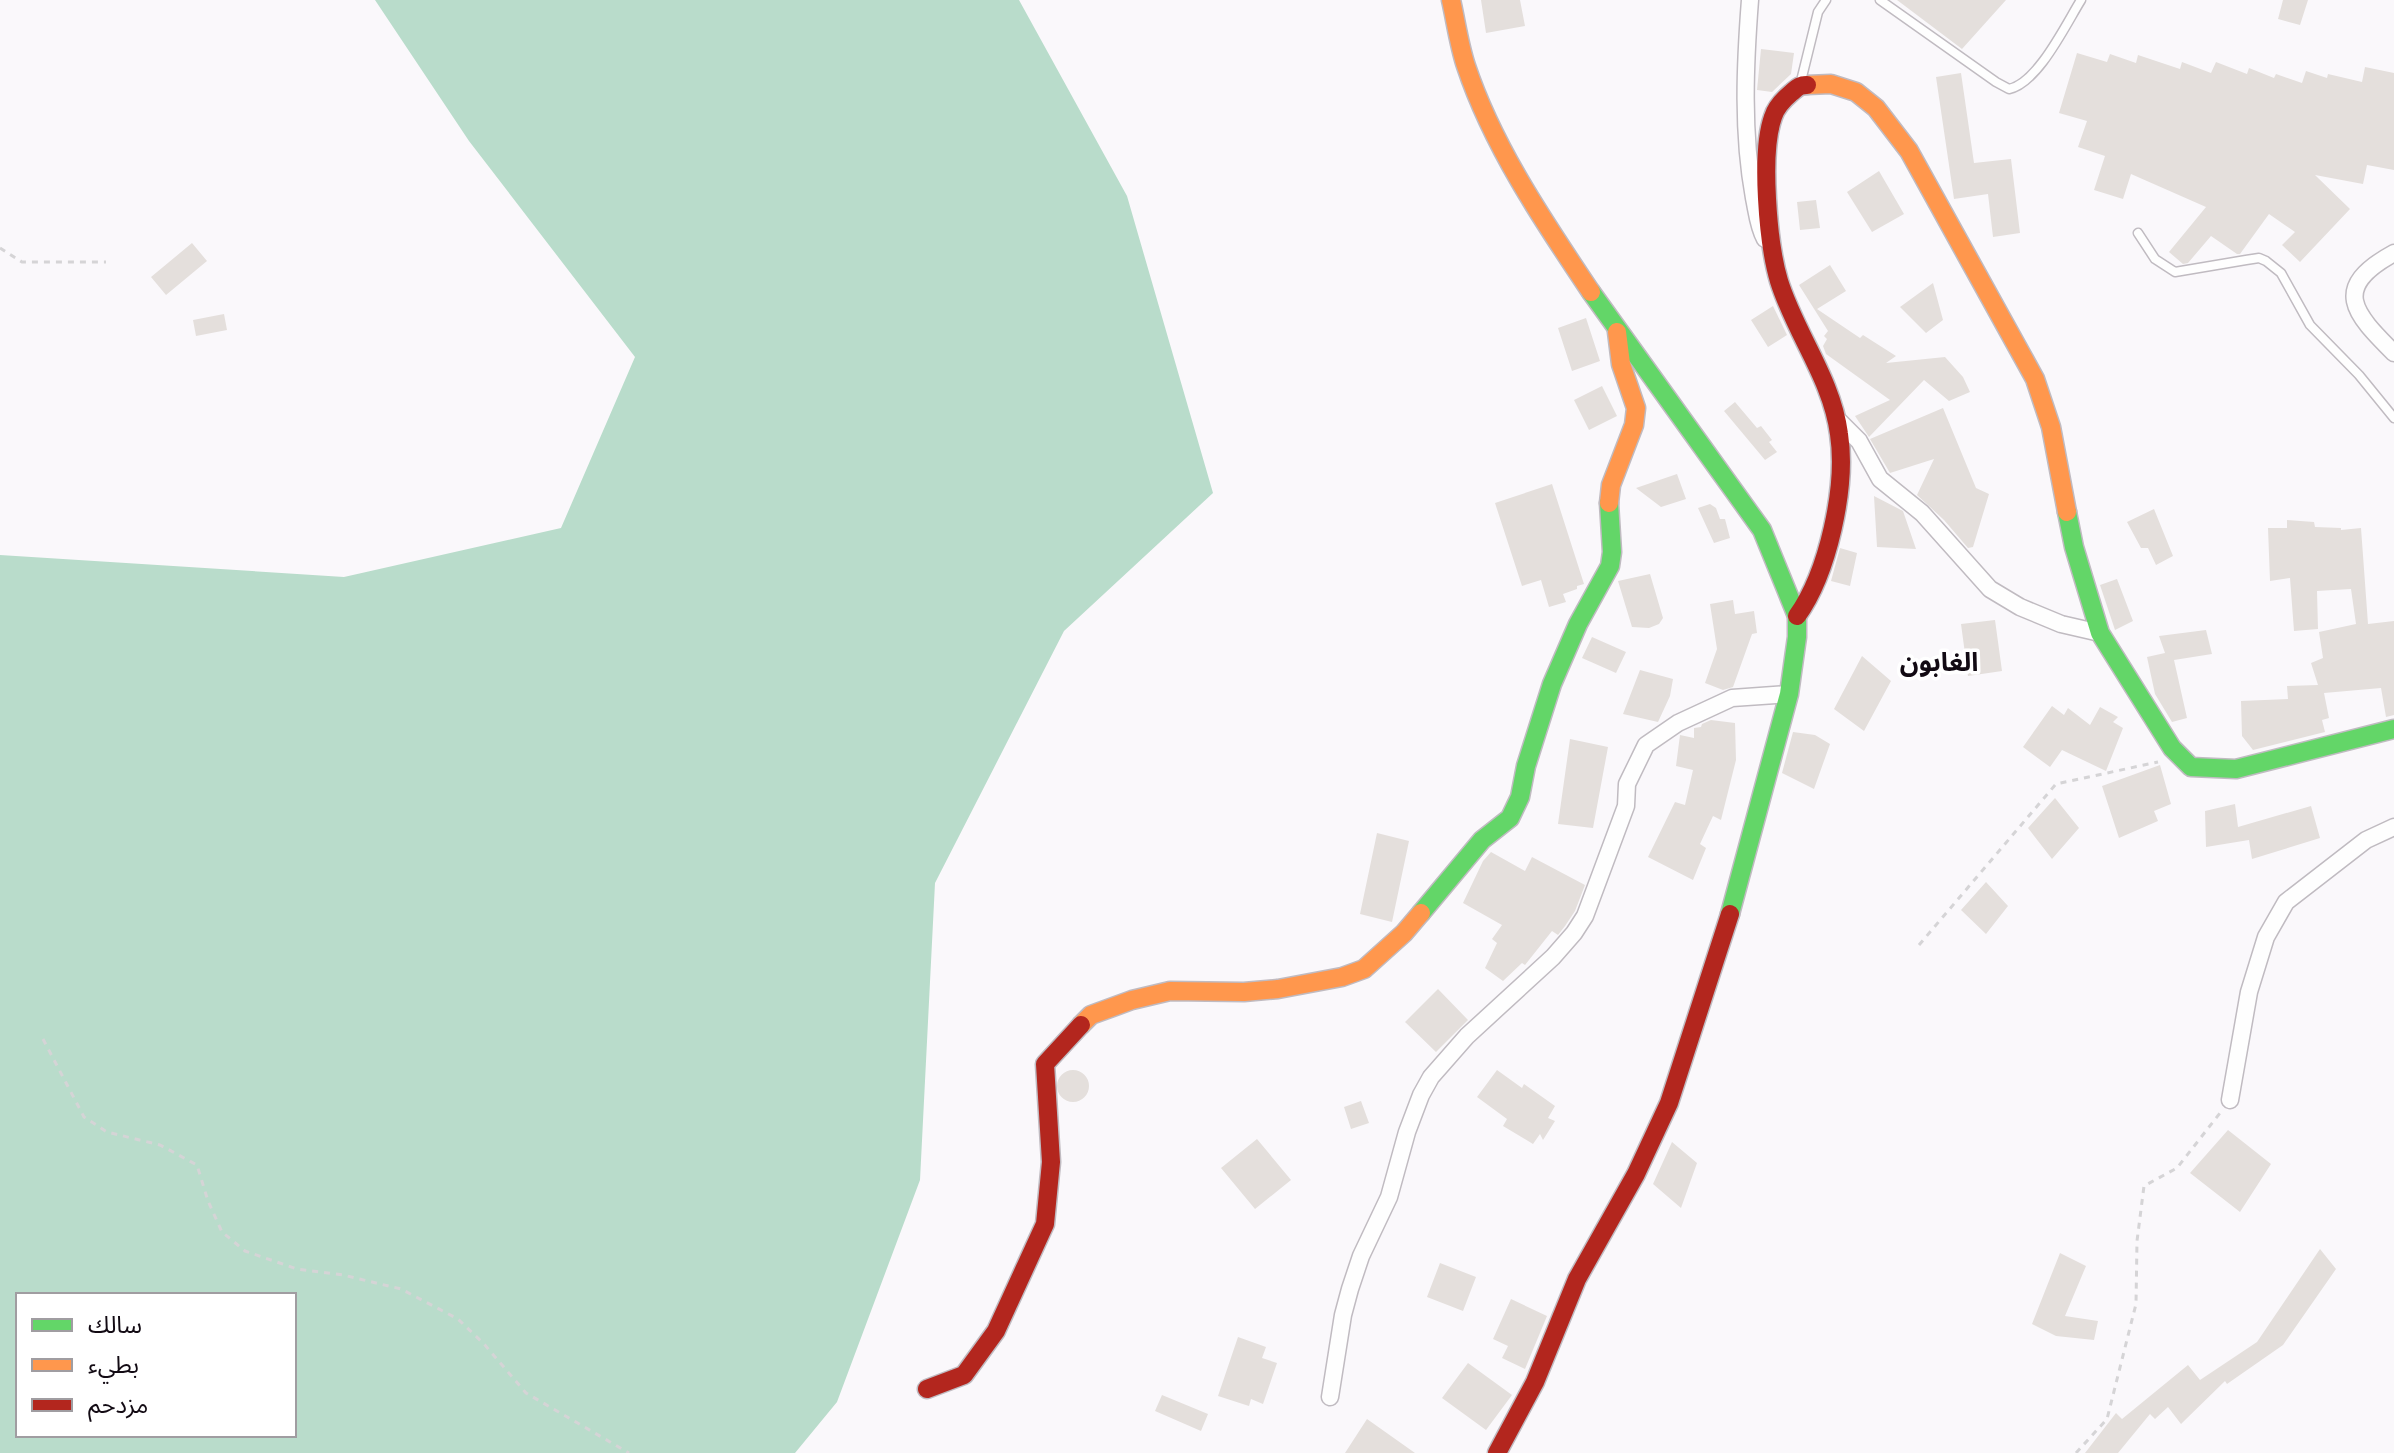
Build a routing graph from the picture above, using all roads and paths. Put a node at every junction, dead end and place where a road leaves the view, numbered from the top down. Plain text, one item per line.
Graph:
1 (1451, 0) edge
2 (1750, 0) edge
3 (1826, 0) edge
4 (1880, 0) edge
5 (2081, 0) edge
6 (1800, 85) junction
7 (2138, 233) dead end
8 (0, 248) edge
9 (2394, 253) edge
10 (1773, 255) junction
11 (106, 262) dead end
12 (1617, 331) junction
13 (2394, 353) edge
14 (2394, 418) edge
15 (1837, 419) junction
16 (1797, 616) junction
17 (2100, 633) junction
18 (1789, 694) junction
19 (2394, 729) edge
20 (2181, 758) junction
21 (2394, 827) edge
22 (1919, 945) dead end
23 (43, 1039) dead end
24 (2230, 1100) joint
25 (927, 1389) dead end
26 (1330, 1397) dead end
27 (629, 1453) edge
28 (1497, 1453) edge
29 (2076, 1453) edge

1 - 12 street
2 - 10 street
3 - 6 lane
4 - 5 lane
6 - 10 street
6 - 17 street
7 - 14 lane
8 - 11 path
9 - 13 street
10 - 15 street
12 - 16 street
12 - 25 street
15 - 16 street
15 - 17 street
16 - 18 street
17 - 20 street
18 - 26 street
18 - 28 street
19 - 20 street
20 - 22 path
21 - 24 street
23 - 27 path
24 - 29 path

